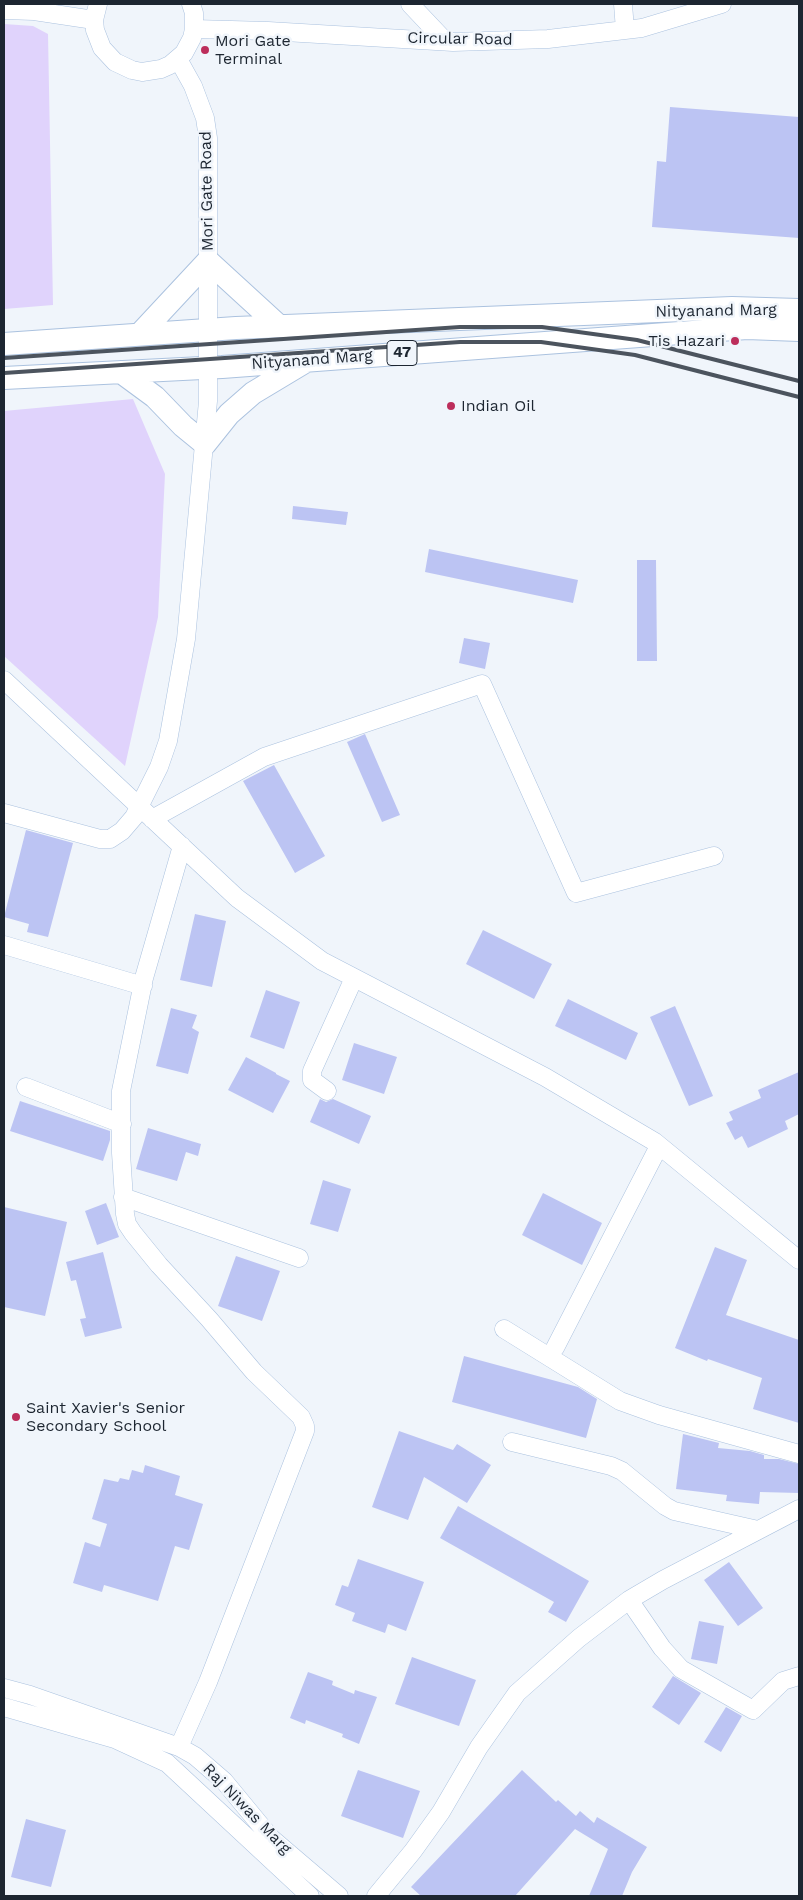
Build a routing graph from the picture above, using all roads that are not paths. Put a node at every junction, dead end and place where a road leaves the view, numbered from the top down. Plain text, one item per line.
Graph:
1 (191, 4) edge
2 (410, 4) edge
3 (623, 4) edge
4 (722, 4) edge
5 (4, 10) edge
6 (96, 12) edge
7 (194, 29) junction
8 (625, 30) junction
9 (445, 41) junction
10 (178, 59) junction
11 (208, 261) junction
12 (799, 310) edge
13 (641, 312) junction
14 (608, 313) junction
15 (279, 326) junction
16 (208, 330) junction
17 (799, 330) edge
18 (140, 334) junction
19 (643, 336) junction
20 (609, 338) junction
21 (4, 344) edge
22 (309, 360) junction
23 (209, 368) junction
24 (121, 372) junction
25 (4, 378) edge
26 (205, 444) junction
27 (4, 680) edge
28 (4, 813) edge
29 (145, 813) junction
30 (182, 846) junction
31 (714, 856) dead end
32 (4, 945) edge
33 (354, 978) junction
34 (143, 986) junction
35 (26, 1087) dead end
36 (327, 1091) dead end
37 (122, 1124) junction
38 (659, 1146) junction
39 (123, 1197) junction
40 (299, 1258) dead end
41 (799, 1260) edge
42 (504, 1329) dead end
43 (555, 1348) dead end
44 (512, 1442) dead end
45 (799, 1454) edge
46 (799, 1509) edge
47 (758, 1530) junction
48 (629, 1600) junction
49 (799, 1676) edge
50 (4, 1688) edge
51 (4, 1707) edge
52 (179, 1747) junction
53 (310, 1896) edge
54 (339, 1896) edge
55 (376, 1896) edge

1 - 7 street
2 - 9 street
3 - 8 street
4 - 8 street, Circular Road
5 - 6 street
6 - 10 street
7 - 9 street, Circular Road
7 - 10 street
8 - 9 street, Circular Road
10 - 11 street, Mori Gate Road
11 - 15 main road
11 - 16 street, Mori Gate Road
11 - 18 main road
12 - 13 main road, Nityanand Marg / 47
13 - 14 main road, Nityanand Marg / 47
13 - 19 main road
14 - 15 main road, Nityanand Marg / 47
14 - 20 main road
15 - 16 main road, Nityanand Marg / 47
16 - 18 main road, Nityanand Marg / 47
16 - 23 street, Mori Gate Road
17 - 19 main road, Nityanand Marg / 47
18 - 21 main road, Nityanand Marg / 47
19 - 20 main road, Nityanand Marg / 47
20 - 22 main road, Nityanand Marg / 47
22 - 23 main road, Nityanand Marg / 47
22 - 26 main road
23 - 24 main road, Nityanand Marg / 47
23 - 26 street, Mori Gate Road
24 - 25 main road, Nityanand Marg / 47
24 - 26 main road
26 - 29 street, Mori Gate Road
27 - 29 street
28 - 29 street, Mori Gate Road
29 - 30 street
29 - 31 street
30 - 33 street
30 - 34 street
32 - 34 street
33 - 36 street
33 - 38 street
34 - 37 street
35 - 37 street
37 - 39 street
38 - 41 street
38 - 43 street
39 - 40 street
39 - 52 street
42 - 45 street
44 - 47 street
46 - 47 street
47 - 48 street
48 - 49 street
48 - 55 street
50 - 52 street, Raj Niwas Marg
51 - 53 street, Raj Niwas Marg
52 - 54 street, Raj Niwas Marg

